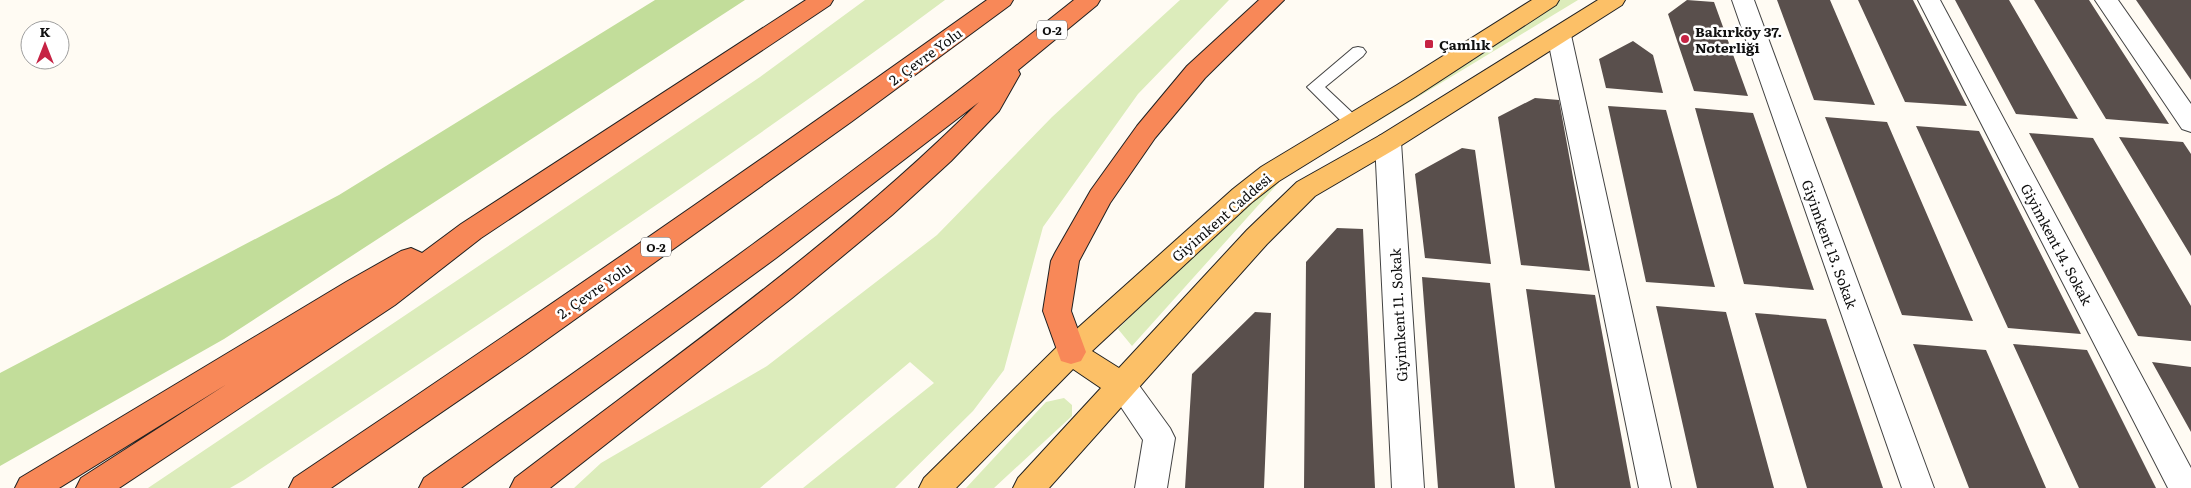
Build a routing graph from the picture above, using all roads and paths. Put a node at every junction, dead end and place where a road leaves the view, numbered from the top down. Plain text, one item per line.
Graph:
1 (822, 0) edge
2 (1002, 0) edge
3 (1089, 0) edge
4 (1273, 0) edge
5 (1548, 0) edge
6 (1614, 0) edge
7 (1743, 0) edge
8 (1929, 0) edge
9 (2106, 0) edge
10 (1559, 35) junction
11 (1358, 52) dead end
12 (1015, 61) junction
13 (1353, 123) junction
14 (2191, 123) edge
15 (1388, 142) junction
16 (471, 231) junction
17 (1071, 352) junction
18 (1122, 386) junction
19 (31, 488) edge
20 (92, 488) edge
21 (305, 488) edge
22 (435, 488) edge
23 (526, 488) edge
24 (935, 488) edge
25 (1029, 488) edge
26 (1151, 488) edge
27 (1408, 488) edge
28 (1654, 488) edge
29 (1918, 488) edge
30 (2185, 488) edge

1 - 16 highway
2 - 21 highway, 2. Çevre Yolu / O-2
3 - 12 highway, O-2
4 - 17 highway
5 - 13 main road, Giyimkent Caddesi
6 - 10 main road
7 - 29 street, Giyimkent 13. Sokak
8 - 30 street, Giyimkent 14. Sokak
9 - 14 street
10 - 15 main road
10 - 28 street
11 - 13 lane
12 - 22 highway, O-2
12 - 23 highway
13 - 17 main road, Giyimkent Caddesi
15 - 18 main road
15 - 27 street, Giyimkent 11. Sokak
16 - 19 highway
16 - 20 highway
17 - 18 main road
17 - 24 main road, Giyimkent Caddesi
18 - 25 main road
18 - 26 street

